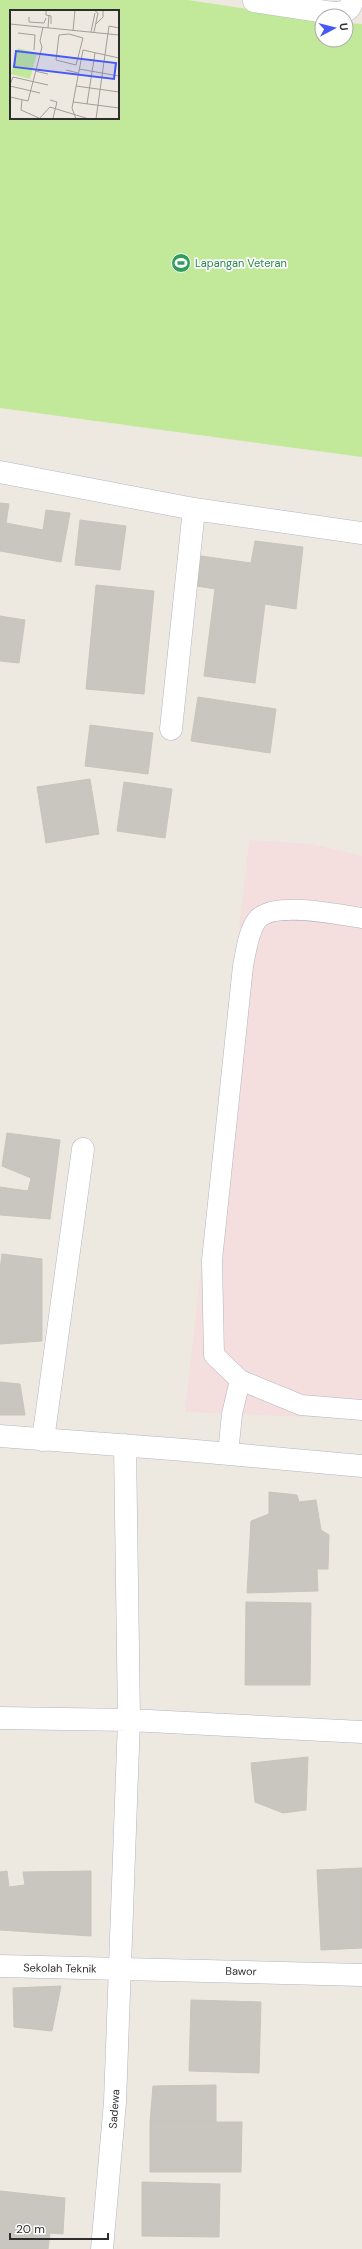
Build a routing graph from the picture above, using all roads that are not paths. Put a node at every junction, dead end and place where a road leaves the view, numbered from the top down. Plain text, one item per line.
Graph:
1 (352, 0) edge
2 (254, 2) dead end
3 (0, 472) edge
4 (194, 509) junction
5 (362, 534) edge
6 (171, 729) dead end
7 (362, 918) edge
8 (83, 1149) dead end
9 (240, 1380) junction
10 (362, 1410) edge
11 (0, 1436) edge
12 (43, 1440) junction
13 (126, 1445) junction
14 (228, 1454) junction
15 (362, 1466) edge
16 (0, 1718) edge
17 (129, 1720) junction
18 (362, 1732) edge
19 (0, 1966) edge
20 (119, 1969) junction
21 (362, 1975) edge
22 (102, 2249) edge

1 - 2 street
3 - 4 street
4 - 5 street
4 - 6 street
7 - 9 lane
8 - 12 street
9 - 10 lane
9 - 14 lane
11 - 12 street
12 - 13 street
13 - 14 street
13 - 17 street, Sadewa
14 - 15 street
16 - 17 street
17 - 18 street
17 - 20 street, Sadewa
19 - 20 street, Sekolah Teknik
20 - 21 street, Bawor
20 - 22 street, Sadewa

